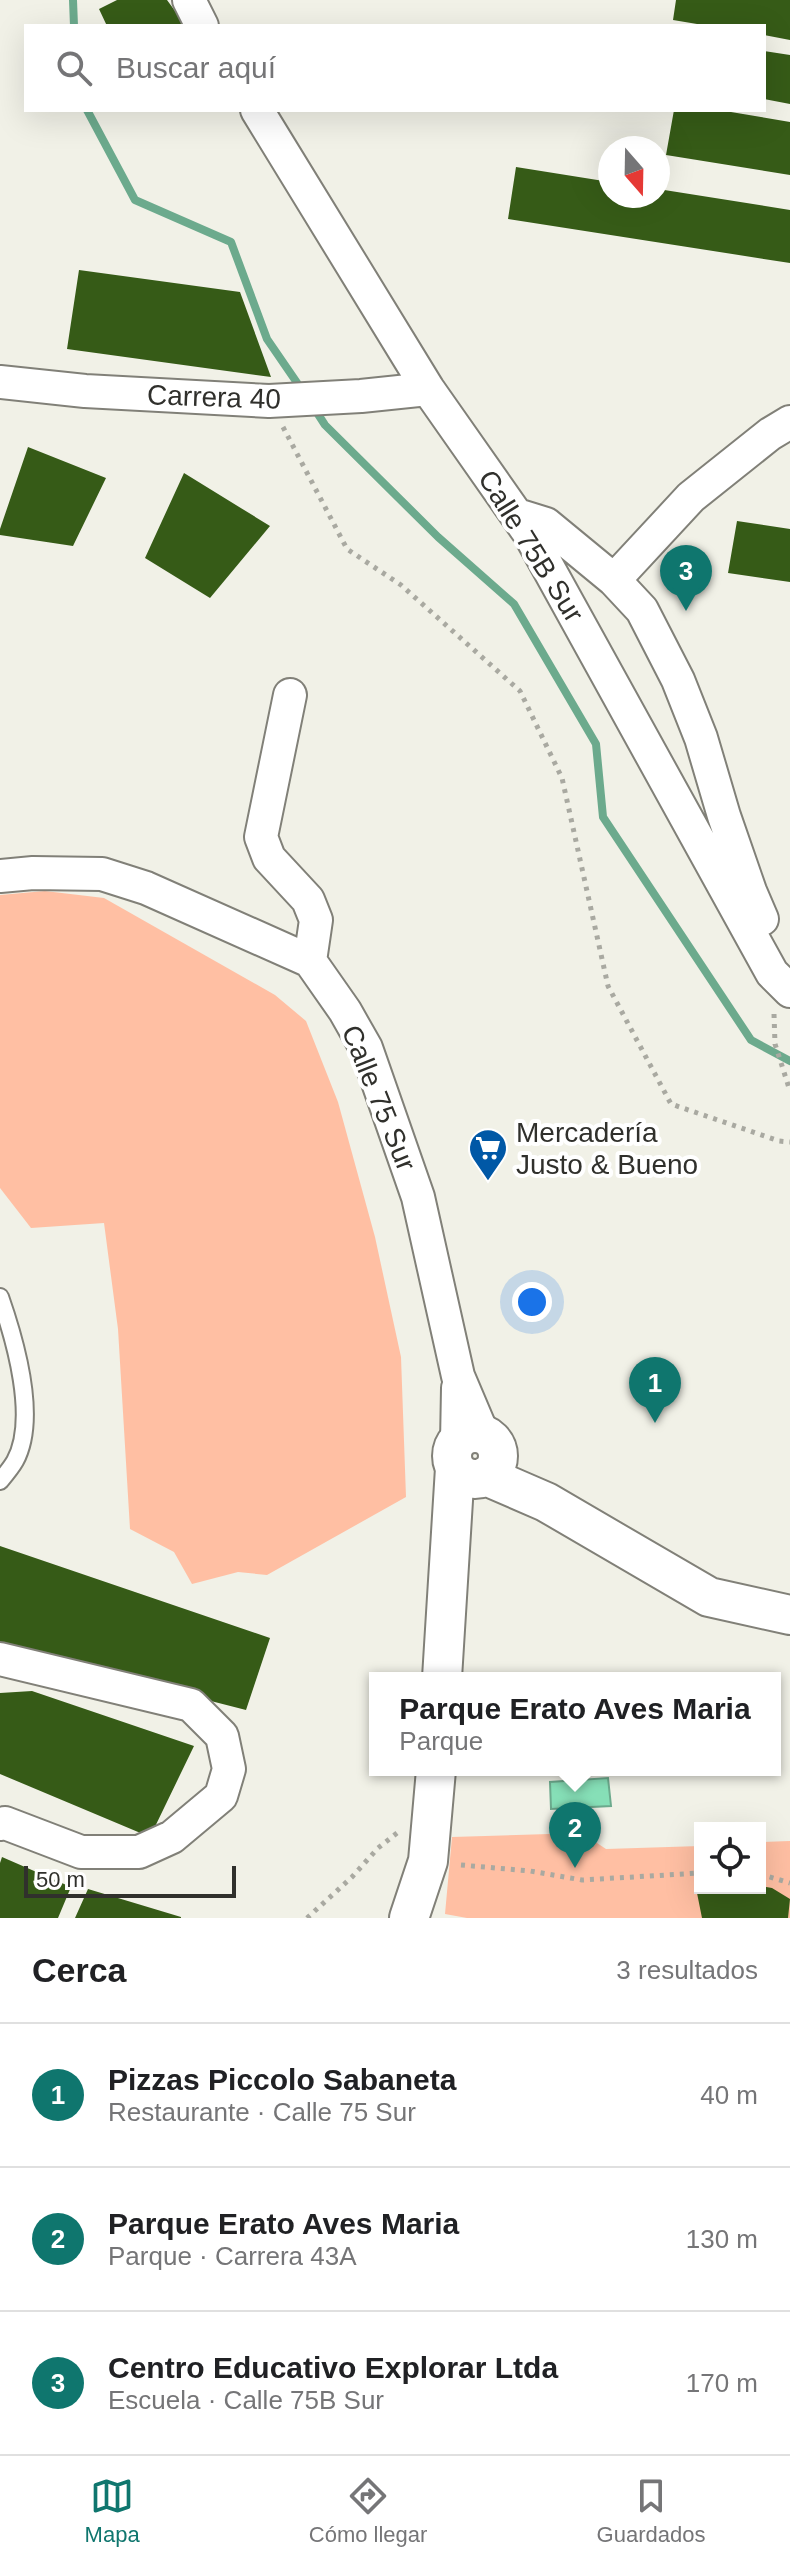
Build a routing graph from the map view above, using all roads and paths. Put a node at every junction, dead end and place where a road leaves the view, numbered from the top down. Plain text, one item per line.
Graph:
1 (189, 0) edge
2 (201, 24) edge
3 (258, 112) edge
4 (0, 382) edge
5 (428, 389) junction
6 (295, 399) junction
7 (790, 422) edge
8 (517, 515) junction
9 (614, 580) junction
10 (290, 695) dead end
11 (0, 876) edge
12 (310, 961) junction
13 (790, 963) edge
14 (790, 991) edge
15 (775, 1044) dead end
16 (790, 1091) edge
17 (790, 1142) edge
18 (0, 1297) edge
19 (476, 1459) junction
20 (0, 1481) edge
21 (538, 1499) junction
22 (455, 1527) junction
23 (790, 1615) edge
24 (0, 1659) edge
25 (443, 1672) edge
26 (434, 1788) edge
27 (0, 1824) edge
28 (428, 1861) junction
29 (694, 1873) edge
30 (766, 1876) edge
31 (790, 1883) edge
32 (307, 1918) edge
33 (409, 1918) edge

1 - 2 street
3 - 5 street, Calle 75B Sur
4 - 6 street, Carrera 40
5 - 6 street, Carrera 40
5 - 8 street, Calle 75B Sur
6 - 17 path
7 - 9 street
8 - 9 street
8 - 14 street, Calle 75B Sur
9 - 13 street
10 - 12 street
11 - 12 street
12 - 19 street, Calle 75 Sur
15 - 16 path
18 - 20 lane
19 - 21 street, Calle 75 Sur
19 - 22 street
21 - 22 street
21 - 23 street, Calle 75 Sur
22 - 25 street
24 - 27 street
26 - 28 street
26 - 32 path
28 - 29 path
28 - 33 street
30 - 31 path

